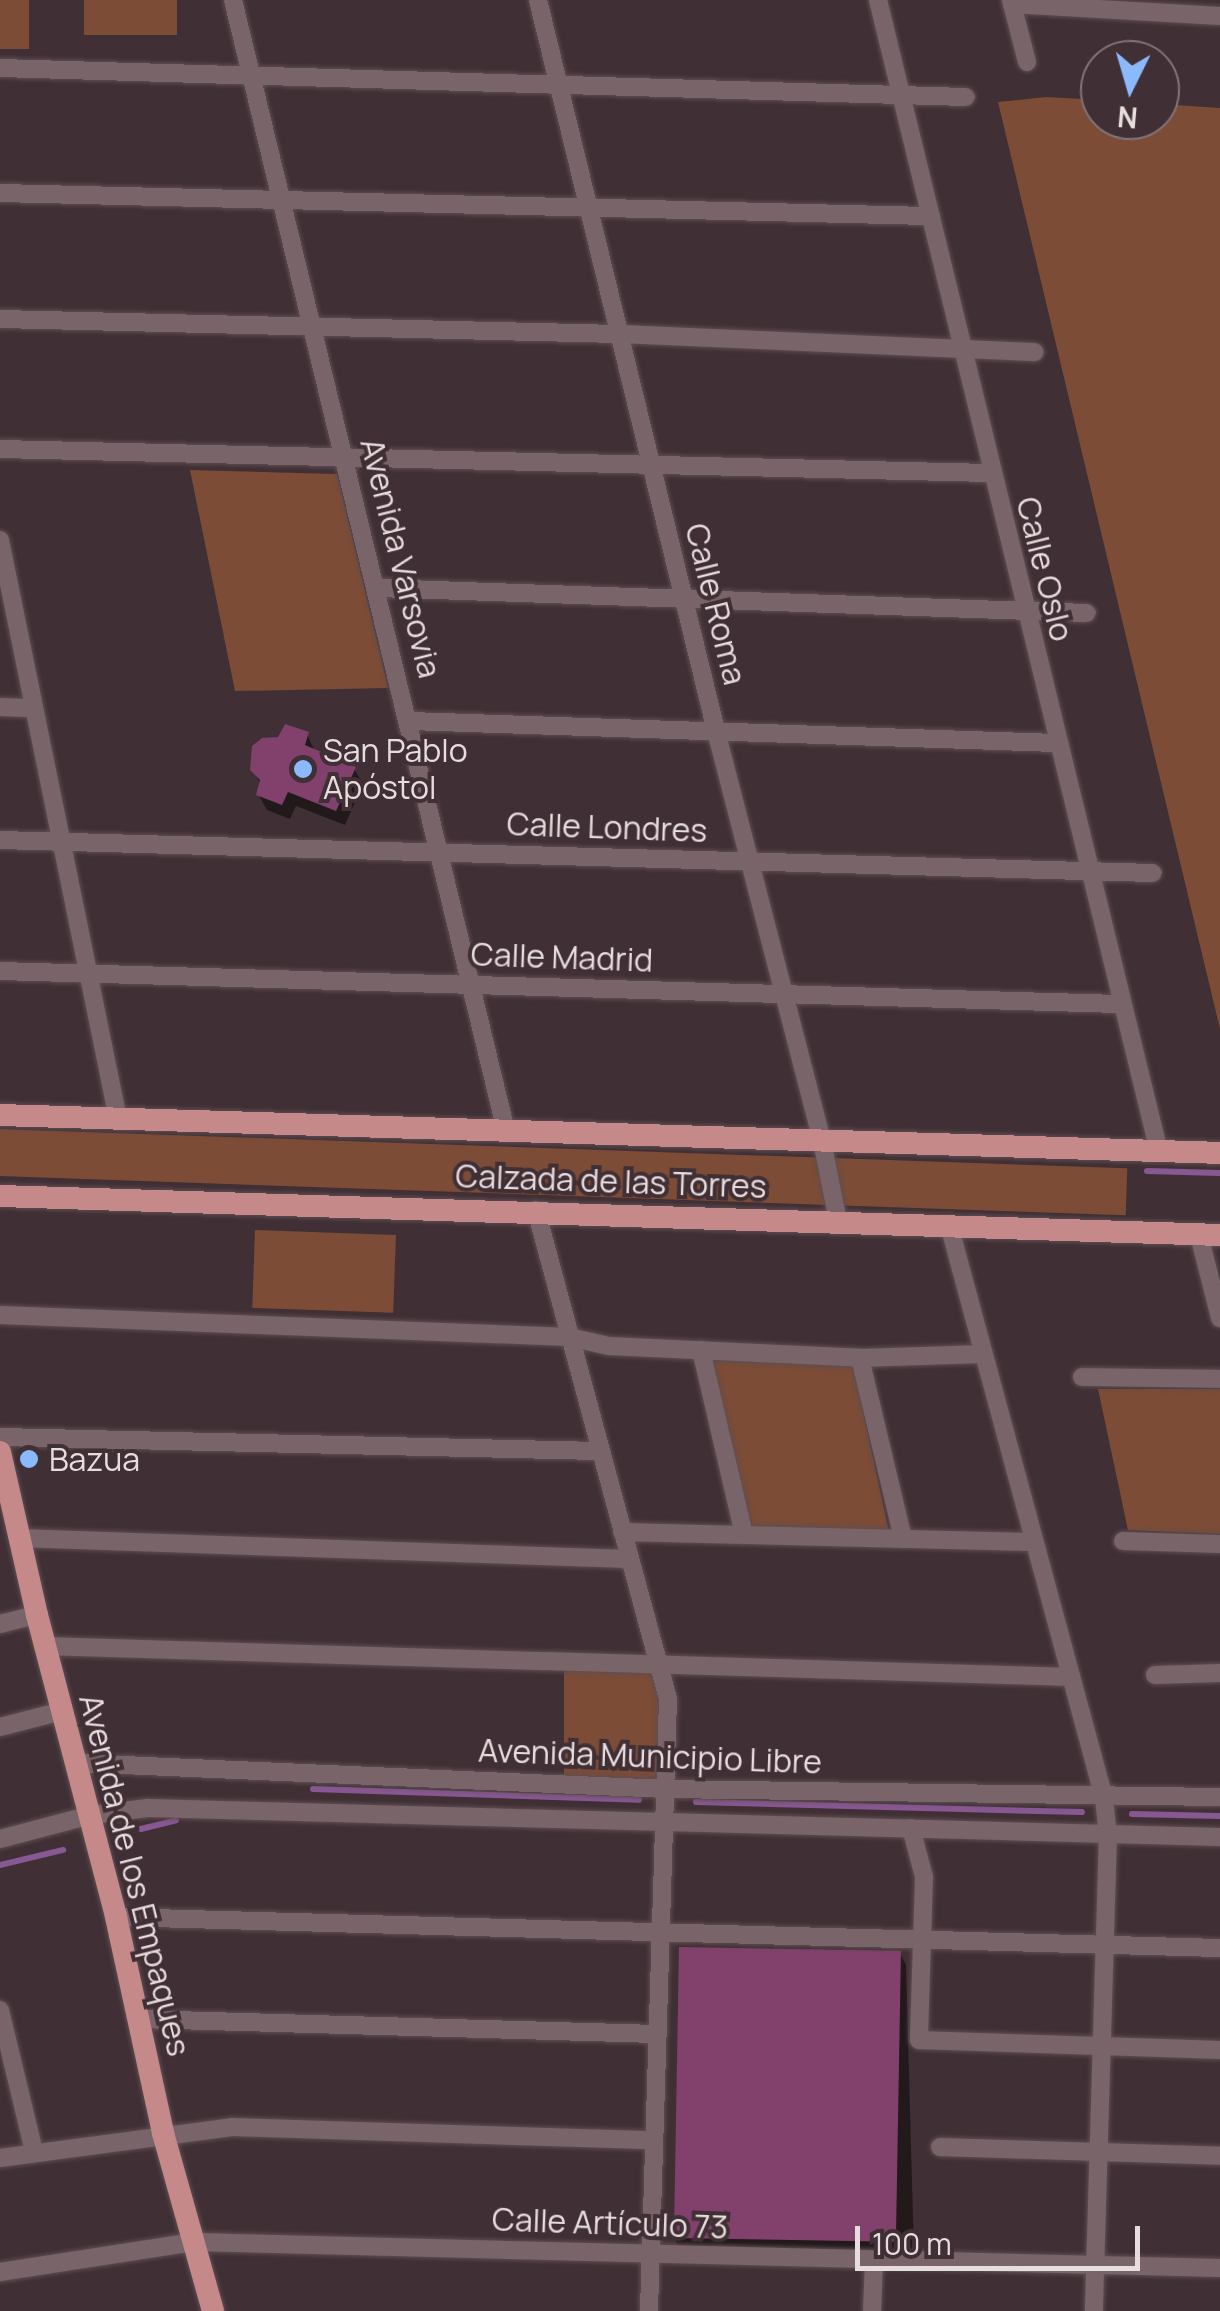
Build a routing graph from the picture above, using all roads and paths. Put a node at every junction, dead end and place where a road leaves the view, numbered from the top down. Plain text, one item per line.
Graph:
1 (233, 0) edge
2 (538, 0) edge
3 (878, 0) edge
4 (1012, 2) edge
5 (1101, 4) edge
6 (1220, 16) edge
7 (1027, 62) dead end
8 (0, 68) edge
9 (251, 76) junction
10 (557, 84) junction
11 (899, 96) junction
12 (966, 97) dead end
13 (0, 193) edge
14 (280, 200) junction
15 (588, 207) junction
16 (931, 216) junction
17 (0, 319) edge
18 (311, 326) junction
19 (618, 334) junction
20 (961, 348) junction
21 (1035, 352) dead end
22 (0, 449) edge
23 (347, 457) junction
24 (651, 464) junction
25 (990, 473) junction
26 (0, 540) edge
27 (3, 572) edge
28 (378, 588) junction
29 (684, 599) junction
30 (1024, 611) junction
31 (1087, 613) dead end
32 (0, 707) edge
33 (34, 708) junction
34 (410, 720) junction
35 (716, 731) junction
36 (1056, 742) junction
37 (0, 840) edge
38 (61, 842) junction
39 (440, 852) junction
40 (749, 862) junction
41 (1090, 874) junction
42 (1153, 874) dead end
43 (0, 970) edge
44 (88, 973) junction
45 (472, 984) junction
46 (784, 995) junction
47 (1121, 1004) junction
48 (0, 1114) edge
49 (118, 1118) junction
50 (506, 1132) junction
51 (822, 1141) junction
52 (1159, 1152) junction
53 (1220, 1154) edge
54 (0, 1196) edge
55 (536, 1210) junction
56 (838, 1222) junction
57 (949, 1226) junction
58 (1209, 1235) edge
59 (0, 1315) edge
60 (1220, 1318) edge
61 (569, 1336) junction
62 (701, 1350) junction
63 (983, 1354) junction
64 (860, 1358) junction
65 (1082, 1377) dead end
66 (1220, 1379) edge
67 (0, 1437) edge
68 (600, 1451) junction
69 (0, 1452) edge
70 (6, 1511) edge
71 (622, 1532) junction
72 (744, 1535) junction
73 (18, 1538) junction
74 (903, 1539) junction
75 (1123, 1541) dead end
76 (1034, 1542) junction
77 (1220, 1544) edge
78 (629, 1559) junction
79 (36, 1615) junction
80 (0, 1624) edge
81 (44, 1646) junction
82 (661, 1664) junction
83 (1220, 1672) edge
84 (1155, 1675) dead end
85 (1070, 1677) junction
86 (62, 1711) junction
87 (0, 1727) edge
88 (78, 1763) junction
89 (666, 1788) junction
90 (1104, 1798) junction
91 (1220, 1798) edge
92 (92, 1815) junction
93 (664, 1821) junction
94 (911, 1828) junction
95 (1108, 1834) junction
96 (1220, 1837) edge
97 (0, 1839) edge
98 (116, 1917) junction
99 (660, 1932) junction
100 (925, 1940) junction
101 (1105, 1944) junction
102 (1220, 1948) edge
103 (0, 2010) edge
104 (139, 2019) junction
105 (657, 2034) junction
106 (1102, 2046) junction
107 (1220, 2050) edge
108 (163, 2133) junction
109 (653, 2140) junction
110 (940, 2147) dead end
111 (34, 2152) junction
112 (1100, 2154) junction
113 (1220, 2156) edge
114 (0, 2158) edge
115 (194, 2242) junction
116 (654, 2254) junction
117 (874, 2261) junction
118 (1096, 2265) junction
119 (1220, 2268) edge
120 (0, 2272) edge
121 (213, 2311) edge
122 (649, 2311) edge
123 (872, 2311) edge
124 (1094, 2311) edge

1 - 9 street, Avenida Varsovia
2 - 10 street, Calle Roma
3 - 11 street, Calle Oslo
4 - 5 street
4 - 7 street
5 - 6 street
8 - 9 street
9 - 10 street
9 - 14 street, Avenida Varsovia
10 - 11 street
10 - 15 street, Calle Roma
11 - 12 street
11 - 16 street, Calle Oslo
13 - 14 street
14 - 15 street
14 - 18 street, Avenida Varsovia
15 - 16 street
15 - 19 street, Calle Roma
16 - 20 street, Calle Oslo
17 - 18 street
18 - 19 street
18 - 23 street, Avenida Varsovia
19 - 20 street
19 - 24 street, Calle Roma
20 - 21 street
20 - 25 street, Calle Oslo
22 - 23 street
23 - 24 street
23 - 28 street, Avenida Varsovia
24 - 25 street
24 - 29 street, Calle Roma
25 - 30 street, Calle Oslo
26 - 27 street
27 - 33 street
28 - 29 street
28 - 34 street, Avenida Varsovia
29 - 30 street
29 - 35 street, Calle Roma
30 - 31 street
30 - 36 street, Calle Oslo
32 - 33 street
33 - 38 street
34 - 35 street
34 - 39 street, Avenida Varsovia
35 - 36 street
35 - 40 street, Calle Roma
36 - 41 street, Calle Oslo
37 - 38 street, Calle Londres
38 - 39 street, Calle Londres
38 - 44 street
39 - 40 street, Calle Londres
39 - 45 street, Avenida Varsovia
40 - 41 street, Calle Londres
40 - 46 street, Calle Roma
41 - 42 street, Calle Londres
41 - 47 street, Calle Oslo
43 - 44 street, Calle Madrid
44 - 45 street, Calle Madrid
44 - 49 street
45 - 46 street, Calle Madrid
45 - 50 street, Avenida Varsovia
46 - 47 street, Calle Madrid
46 - 51 street, Calle Roma
47 - 52 street, Calle Oslo
48 - 49 main road, Calzada de las Torres
49 - 50 main road, Calzada de las Torres
50 - 51 main road, Calzada de las Torres
51 - 52 main road, Calzada de las Torres
51 - 56 street, Calle Roma
52 - 53 main road, Calzada de las Torres
54 - 55 main road, Calzada de las Torres
55 - 56 main road, Calzada de las Torres
55 - 61 street
56 - 57 main road, Calzada de las Torres
57 - 58 main road, Calzada de las Torres
57 - 63 street
58 - 60 street
59 - 61 street
61 - 62 street
61 - 68 street
62 - 64 street
62 - 72 street
63 - 64 street
63 - 76 street
64 - 74 street
65 - 66 street
67 - 68 street
68 - 71 street
69 - 70 main road, Avenida de los Empaques
70 - 73 main road, Avenida de los Empaques
71 - 72 street
71 - 78 street
72 - 74 street
73 - 78 street
73 - 79 main road, Avenida de los Empaques
74 - 76 street
75 - 77 street
76 - 85 street
78 - 82 street
79 - 80 street
79 - 81 main road, Avenida de los Empaques
81 - 82 street
81 - 86 main road, Avenida de los Empaques
82 - 85 street
82 - 89 street
83 - 84 street
85 - 90 street
86 - 87 street
86 - 88 main road, Avenida de los Empaques
88 - 89 street, Avenida Municipio Libre
88 - 92 main road, Avenida de los Empaques
89 - 90 street, Avenida Municipio Libre
89 - 93 street
90 - 91 street, Avenida Municipio Libre
90 - 95 street
92 - 93 street, Avenida Municipio Libre
92 - 97 street, Avenida Municipio Libre
92 - 98 main road, Avenida de los Empaques
93 - 94 street, Avenida Municipio Libre
93 - 99 street
94 - 95 street, Avenida Municipio Libre
94 - 100 street
95 - 96 street, Avenida Municipio Libre
95 - 101 street
98 - 99 street
98 - 104 main road, Avenida de los Empaques
99 - 100 street
99 - 105 street
100 - 101 street
100 - 106 street
101 - 102 street
101 - 106 street
103 - 111 street
104 - 105 street
104 - 108 main road, Avenida de los Empaques
105 - 109 street
106 - 107 street
106 - 112 street
108 - 109 street
108 - 111 street
108 - 115 main road, Avenida de los Empaques
109 - 116 street
110 - 112 street
111 - 114 street
112 - 113 street
112 - 118 street
115 - 116 street, Calle Artículo 73
115 - 120 street, Calle Artículo 73
115 - 121 main road, Avenida de los Empaques
116 - 117 street, Calle Artículo 73
116 - 122 street
117 - 118 street, Calle Artículo 73
117 - 123 street
118 - 119 street, Calle Artículo 73
118 - 124 street

